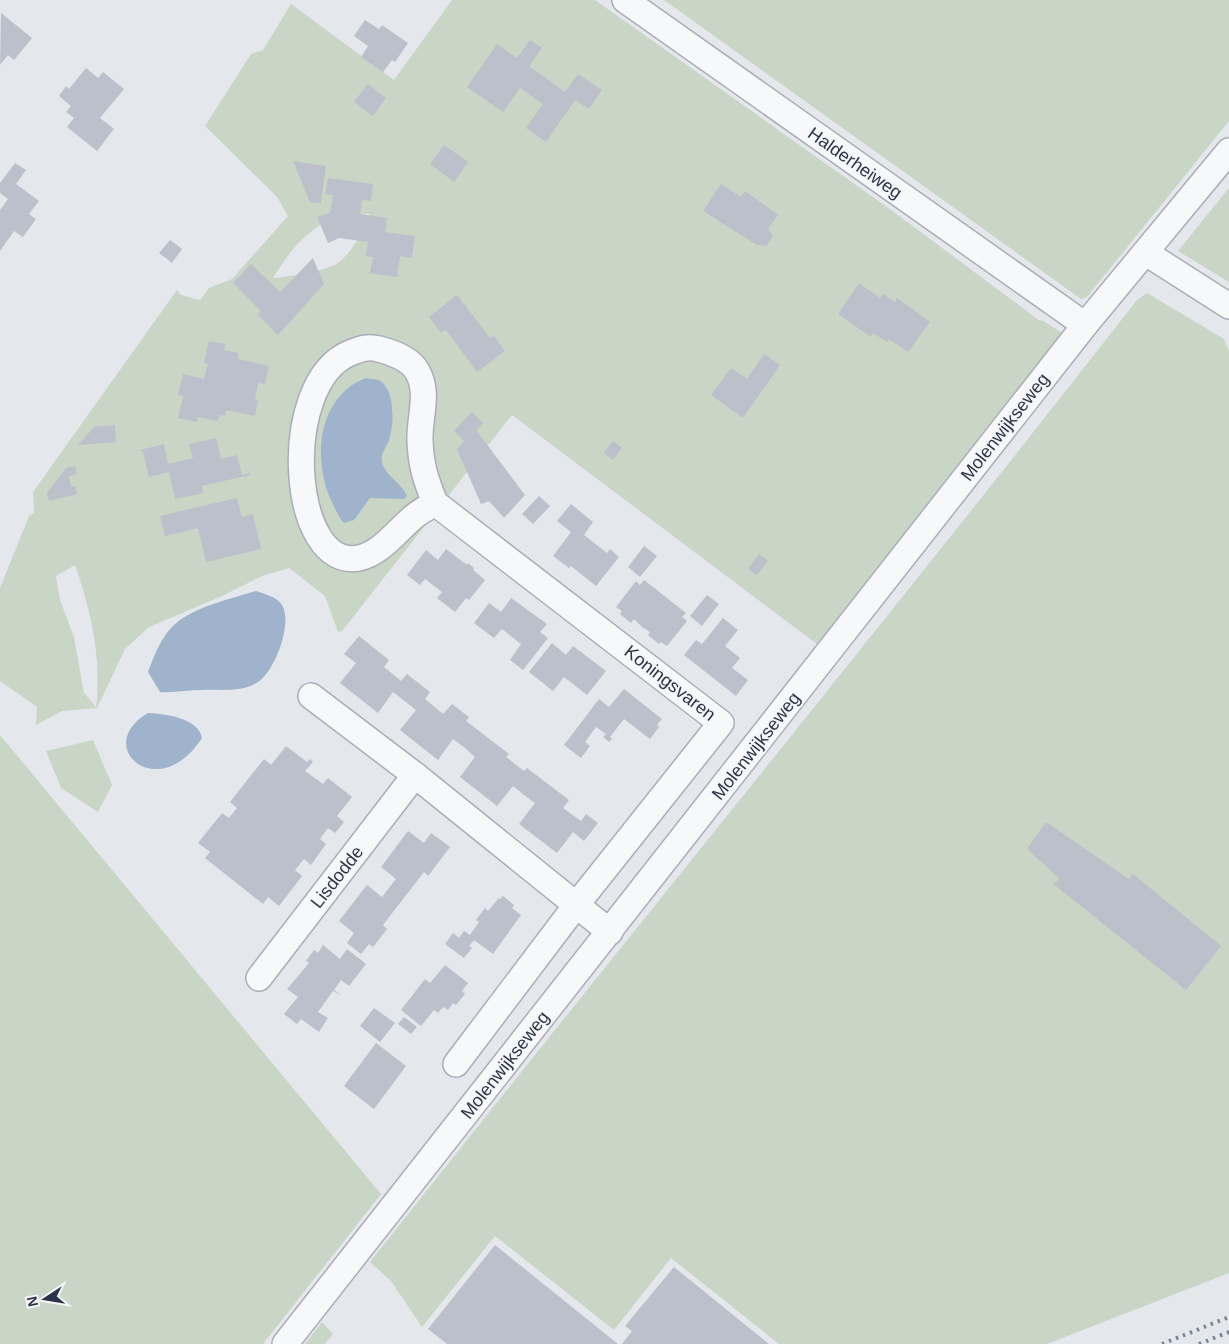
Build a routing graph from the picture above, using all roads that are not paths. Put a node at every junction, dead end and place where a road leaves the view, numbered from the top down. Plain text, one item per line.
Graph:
1 (625, 0) edge
2 (1229, 151) edge
3 (1146, 252) junction
4 (1229, 306) edge
5 (1085, 326) junction
6 (435, 503) junction
7 (311, 696) dead end
8 (415, 775) junction
9 (578, 904) junction
10 (610, 932) junction
11 (259, 978) dead end
12 (456, 1064) dead end
13 (286, 1344) edge

1 - 5 street, Halderheiweg
2 - 3 street, Molenwijkseweg
3 - 4 street
3 - 5 street, Molenwijkseweg
5 - 10 street, Molenwijkseweg
6 - 6 street
6 - 9 street, Koningsvaren
7 - 8 street
8 - 9 street
8 - 11 street, Lisdodde
9 - 10 street
9 - 12 street
10 - 13 street, Molenwijkseweg

